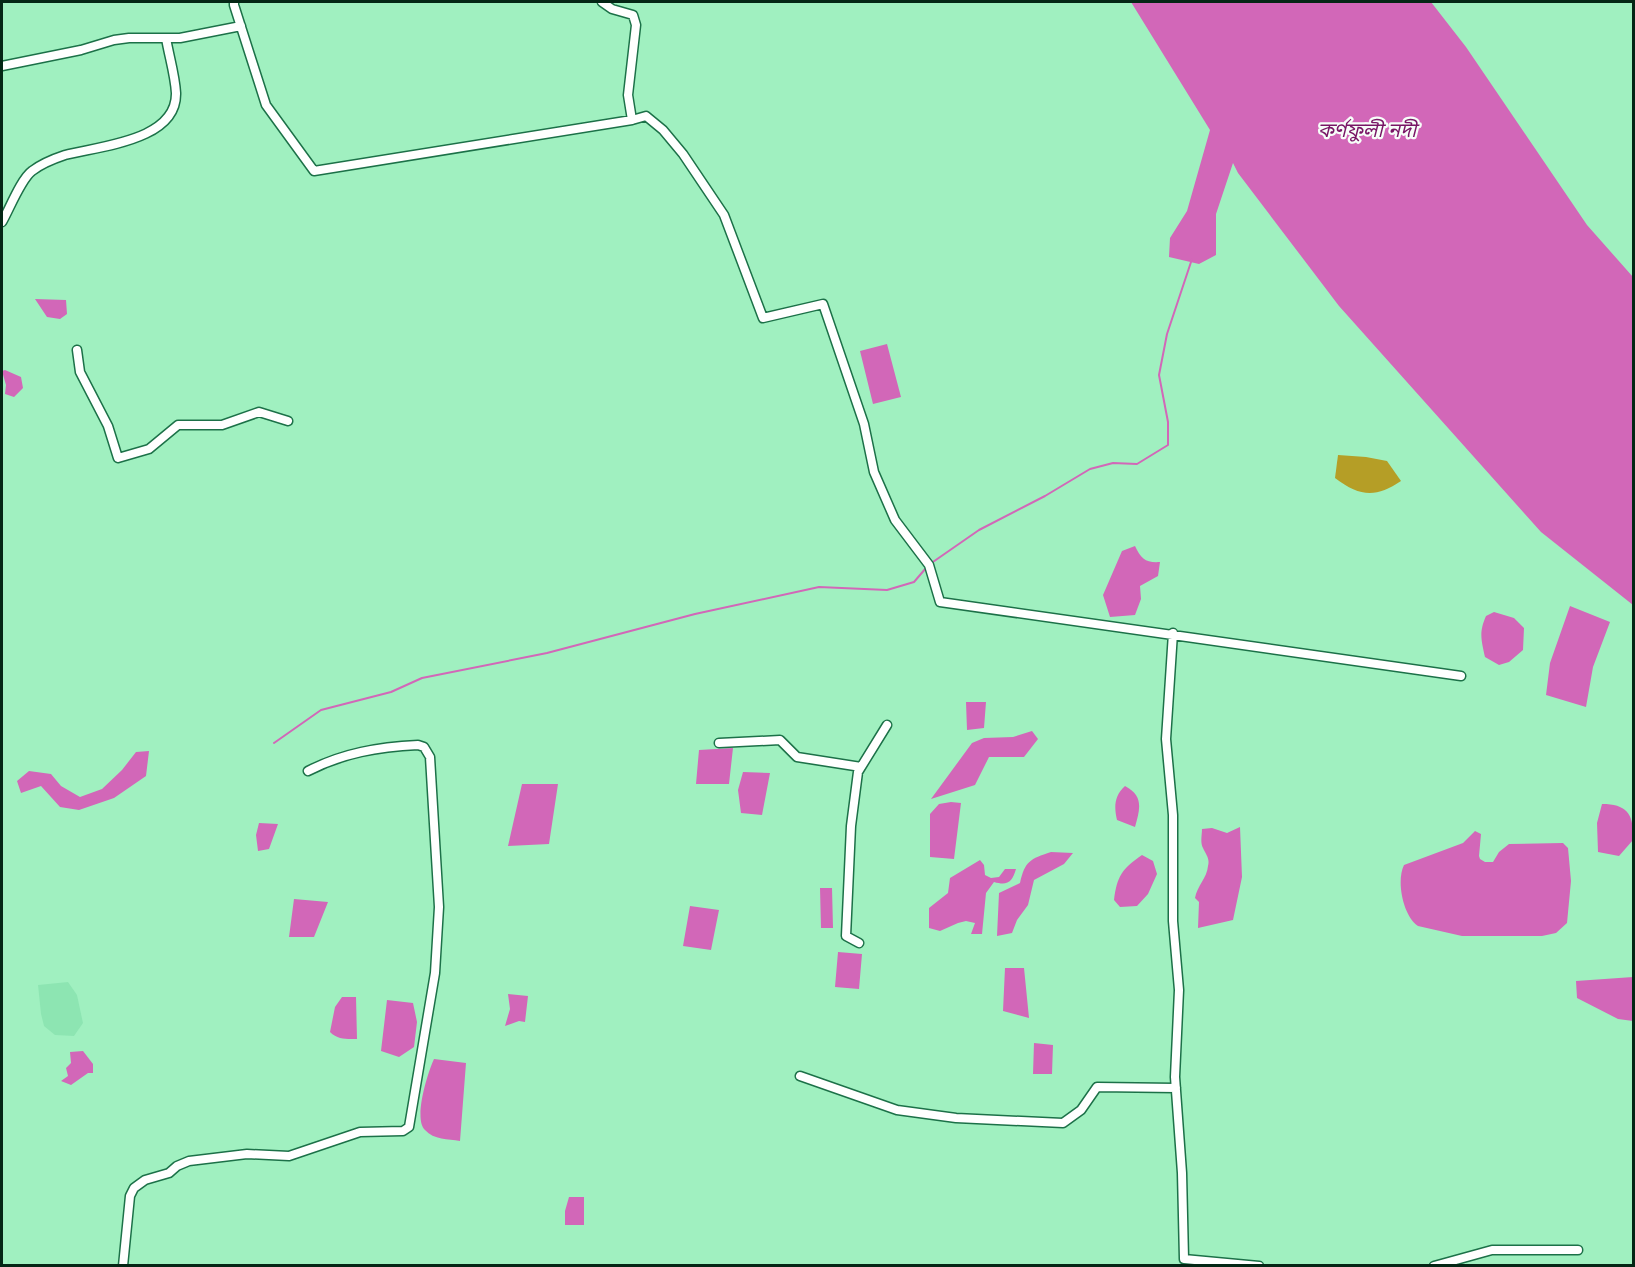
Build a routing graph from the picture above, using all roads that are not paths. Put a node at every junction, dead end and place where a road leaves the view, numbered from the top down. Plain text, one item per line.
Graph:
1 (234, 2) edge
2 (602, 2) edge
3 (241, 26) junction
4 (166, 38) junction
5 (2, 66) edge
6 (632, 120) junction
7 (2, 222) edge
8 (77, 350) dead end
9 (288, 421) dead end
10 (1173, 633) junction
11 (1461, 676) dead end
12 (887, 725) dead end
13 (719, 743) dead end
14 (861, 767) junction
15 (308, 771) dead end
16 (859, 943) dead end
17 (800, 1076) dead end
18 (1176, 1088) junction
19 (1578, 1250) dead end
20 (123, 1266) edge
21 (1260, 1266) edge
22 (1434, 1266) edge

1 - 3 street
2 - 6 street
3 - 4 street
3 - 6 street
4 - 5 street
4 - 7 street
6 - 10 street
8 - 9 street
10 - 11 street
10 - 18 street
12 - 14 street
13 - 14 street
14 - 16 street
15 - 20 street
17 - 18 street
18 - 21 street
19 - 22 street

